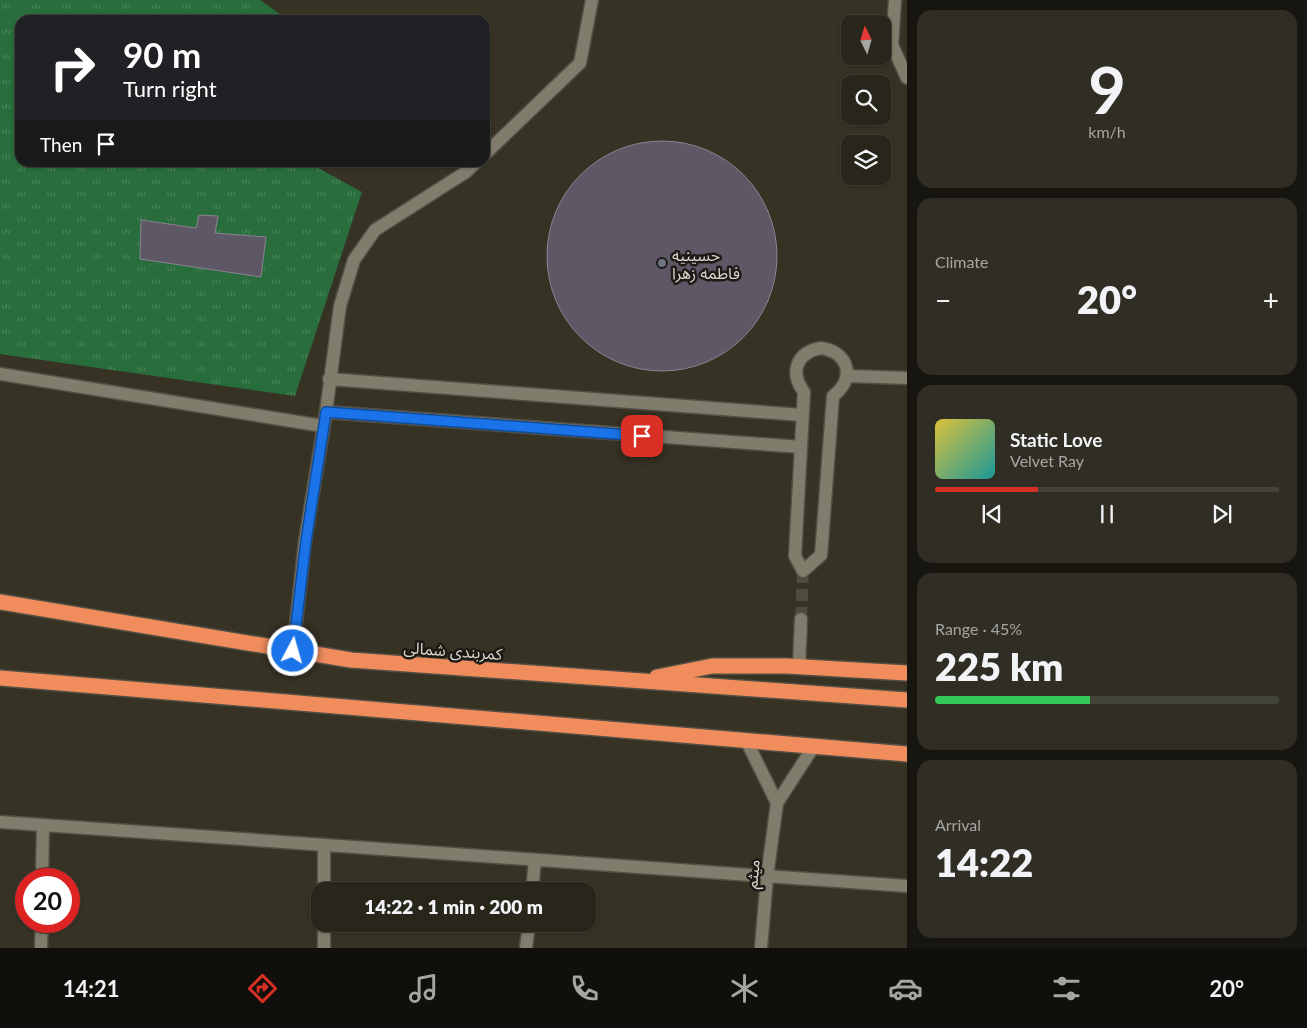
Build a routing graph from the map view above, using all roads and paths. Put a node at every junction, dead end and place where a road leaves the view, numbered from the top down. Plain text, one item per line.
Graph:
1 (592, 0) edge
2 (895, 0) edge
3 (907, 78) edge
4 (490, 149) edge
5 (471, 167) edge
6 (0, 374) edge
7 (847, 376) junction
8 (907, 378) edge
9 (329, 379) junction
10 (326, 412) junction
11 (802, 415) junction
12 (323, 426) junction
13 (800, 447) junction
14 (0, 602) edge
15 (801, 619) tunnel mouth
16 (293, 651) junction
17 (799, 666) junction
18 (907, 673) edge
19 (0, 678) edge
20 (641, 681) junction
21 (907, 700) edge
22 (746, 740) junction
23 (814, 746) junction
24 (907, 754) edge
25 (777, 803) junction
26 (0, 822) edge
27 (44, 826) junction
28 (324, 845) junction
29 (535, 860) junction
30 (42, 868) edge
31 (767, 877) junction
32 (324, 882) edge
33 (533, 882) edge
34 (907, 886) edge
35 (324, 932) edge
36 (528, 932) edge
37 (42, 933) edge
38 (41, 948) edge
39 (324, 948) edge
40 (526, 948) edge
41 (761, 948) edge

1 - 4 street
2 - 3 street
5 - 9 street
6 - 12 street
7 - 8 street
7 - 11 street
7 - 13 street
9 - 10 street
9 - 11 street
10 - 12 street
10 - 13 street
11 - 13 street
12 - 16 street
14 - 16 highway, کمربندی شمالی
15 - 17 street
16 - 20 highway, کمربندی شمالی
17 - 18 highway
17 - 20 highway
19 - 22 highway
20 - 21 highway, کمربندی شمالی
22 - 23 highway
22 - 25 street
23 - 24 highway
23 - 25 street
25 - 31 street, میثم
26 - 27 street
27 - 28 street
27 - 30 street
28 - 29 street
28 - 32 street
29 - 31 street
29 - 33 street
31 - 34 street
31 - 41 street, میثم
35 - 39 street
36 - 40 street
37 - 38 street

